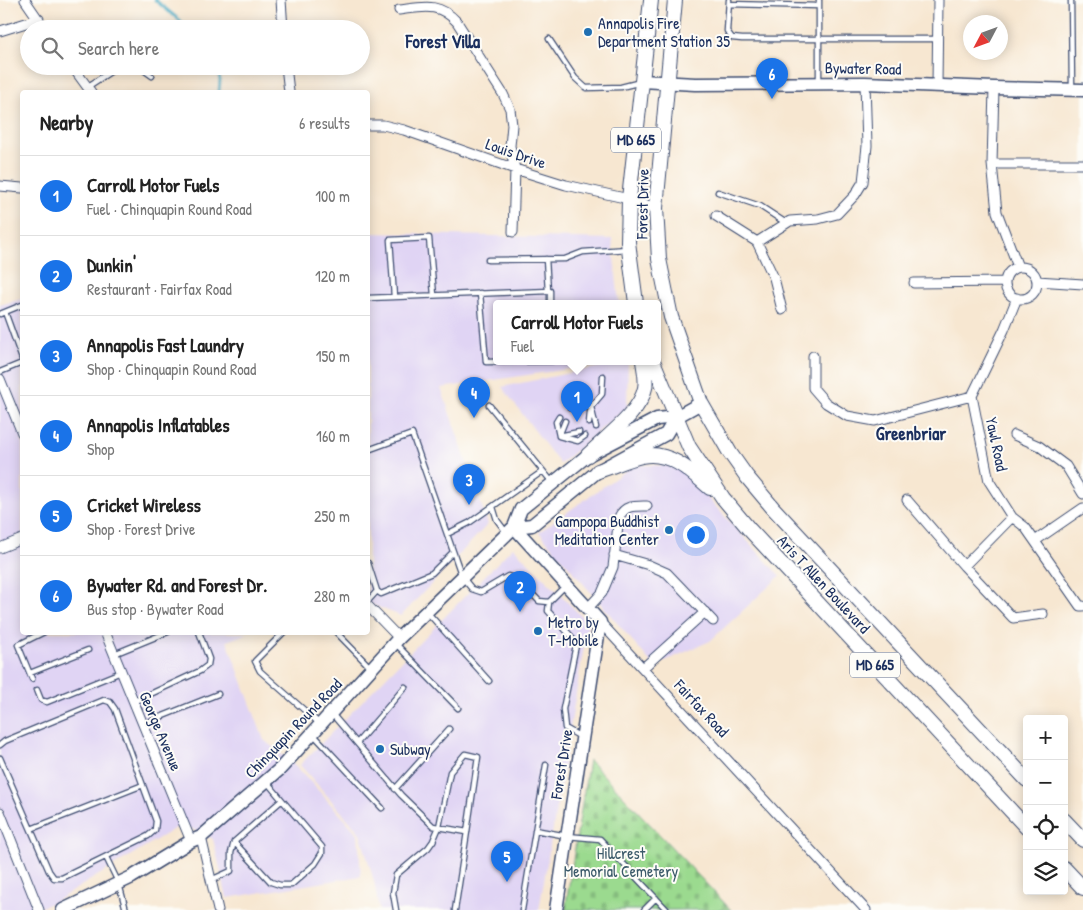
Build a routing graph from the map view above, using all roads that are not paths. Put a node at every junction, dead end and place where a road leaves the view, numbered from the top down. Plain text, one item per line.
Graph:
1 (25, 0) edge
2 (281, 0) edge
3 (650, 0) edge
4 (675, 0) edge
5 (938, 0) edge
6 (1071, 0) edge
7 (729, 2) edge
8 (819, 3) edge
9 (399, 10) dead end
10 (38, 19) joint
11 (35, 20) edge
12 (282, 20) edge
13 (20, 25) edge
14 (0, 31) edge
15 (549, 39) dead end
16 (938, 39) junction
17 (819, 40) junction
18 (78, 75) edge
19 (108, 75) edge
20 (287, 75) edge
21 (642, 81) junction
22 (668, 83) junction
23 (819, 83) junction
24 (865, 83) junction
25 (938, 86) junction
26 (994, 88) junction
27 (1078, 89) edge
28 (89, 90) edge
29 (289, 90) edge
30 (370, 125) edge
31 (992, 164) junction
32 (1083, 164) edge
33 (514, 170) junction
34 (0, 186) edge
35 (20, 188) edge
36 (718, 192) dead end
37 (629, 199) junction
38 (656, 208) junction
39 (716, 216) dead end
40 (786, 223) junction
41 (513, 232) dead end
42 (757, 242) junction
43 (629, 249) junction
44 (546, 259) junction
45 (488, 260) dead end
46 (1018, 267) junction
47 (1006, 282) junction
48 (1037, 282) junction
49 (914, 283) dead end
50 (1083, 284) edge
51 (548, 291) junction
52 (480, 293) junction
53 (434, 295) junction
54 (394, 297) junction
55 (370, 298) edge
56 (1016, 298) junction
57 (550, 300) edge
58 (636, 300) edge
59 (20, 306) edge
60 (782, 310) dead end
61 (3, 313) edge
62 (20, 356) edge
63 (813, 356) dead end
64 (20, 362) edge
65 (493, 362) edge
66 (643, 365) edge
67 (655, 365) edge
68 (0, 372) edge
69 (602, 376) dead end
70 (0, 379) edge
71 (972, 396) junction
72 (701, 403) junction
73 (489, 405) dead end
74 (591, 407) junction
75 (570, 408) dead end
76 (575, 412) dead end
77 (559, 417) dead end
78 (676, 417) junction
79 (565, 421) dead end
80 (589, 423) dead end
81 (20, 425) edge
82 (596, 427) dead end
83 (579, 432) dead end
84 (559, 436) junction
85 (585, 436) dead end
86 (1014, 436) dead end
87 (370, 449) edge
88 (588, 455) junction
89 (543, 471) junction
90 (598, 471) junction
91 (553, 484) junction
92 (1083, 494) edge
93 (722, 498) junction
94 (907, 500) dead end
95 (647, 506) dead end
96 (493, 507) junction
97 (1083, 508) edge
98 (1012, 516) junction
99 (510, 530) junction
100 (447, 534) junction
101 (20, 540) edge
102 (1035, 541) junction
103 (0, 548) edge
104 (453, 552) junction
105 (614, 555) junction
106 (964, 566) junction
107 (370, 569) edge
108 (462, 577) junction
109 (566, 585) junction
110 (378, 591) junction
111 (370, 599) edge
112 (549, 602) junction
113 (1082, 606) edge
114 (370, 608) edge
115 (588, 608) junction
116 (426, 611) junction
117 (705, 612) junction
118 (1043, 614) dead end
119 (713, 621) dead end
120 (600, 622) junction
121 (38, 635) edge
122 (106, 635) edge
123 (161, 635) edge
124 (200, 635) edge
125 (281, 635) edge
126 (339, 635) edge
127 (397, 640) junction
128 (88, 650) dead end
129 (114, 654) junction
130 (372, 668) junction
131 (643, 668) junction
132 (121, 672) junction
133 (30, 673) junction
134 (32, 680) dead end
135 (489, 681) dead end
136 (405, 687) dead end
137 (37, 690) dead end
138 (218, 694) dead end
139 (133, 702) junction
140 (458, 708) dead end
141 (331, 713) junction
142 (142, 724) junction
143 (449, 728) dead end
144 (317, 729) junction
145 (583, 738) junction
146 (357, 743) junction
147 (0, 745) edge
148 (0, 758) edge
149 (546, 765) dead end
150 (1023, 776) edge
151 (266, 781) junction
152 (142, 785) junction
153 (395, 789) junction
154 (282, 800) junction
155 (382, 808) dead end
156 (0, 812) edge
157 (1023, 824) edge
158 (1068, 824) edge
159 (439, 827) junction
160 (31, 830) junction
161 (535, 830) junction
162 (467, 832) junction
163 (567, 836) junction
164 (196, 839) junction
165 (1083, 840) edge
166 (234, 842) junction
167 (106, 857) junction
168 (1068, 872) edge
169 (211, 880) junction
170 (120, 884) junction
171 (1083, 888) edge
172 (656, 898) junction
173 (39, 910) edge
174 (63, 910) edge
175 (126, 910) edge
176 (218, 910) edge
177 (396, 910) edge
178 (455, 910) edge
179 (522, 910) edge
180 (556, 910) edge
181 (644, 910) edge
182 (667, 910) edge
183 (866, 910) edge

1 - 10 street
2 - 12 street
3 - 21 main road, Forest Drive
4 - 22 main road, Forest Drive
5 - 16 street
6 - 27 lane
7 - 8 lane
7 - 17 lane
8 - 17 lane
9 - 33 street
10 - 11 street
13 - 14 street
15 - 21 lane
16 - 17 lane
16 - 25 street
17 - 23 lane
18 - 28 street
19 - 28 lane
20 - 29 street
21 - 22 main road, Bywater Road
21 - 37 main road, Forest Drive / MD 665
22 - 23 main road, Bywater Road
22 - 38 main road, Forest Drive / MD 665
23 - 24 main road, Bywater Road
24 - 25 main road, Bywater Road
24 - 40 street
25 - 26 main road, Bywater Road
26 - 27 main road, Bywater Road
26 - 31 street
30 - 33 street, Louis Drive
31 - 32 street
31 - 46 street
33 - 37 street, Louis Drive
33 - 41 street
34 - 35 street
36 - 40 lane
37 - 38 street, Louis Drive
37 - 43 main road, Forest Drive / MD 665
38 - 72 main road, Forest Drive / MD 665
39 - 42 street
40 - 42 street
42 - 60 street
43 - 44 lane
43 - 58 main road, Forest Drive / MD 665
44 - 45 lane
44 - 51 lane
46 - 47 street
46 - 48 street
47 - 49 street
47 - 56 street
48 - 50 street
48 - 56 street
51 - 52 lane
51 - 57 lane
52 - 53 lane
52 - 65 lane
53 - 54 lane
53 - 54 lane
54 - 55 lane
56 - 71 street
59 - 61 lane
61 - 62 lane
63 - 71 street
64 - 68 lane
66 - 88 main road
67 - 78 main road, MD 665
69 - 74 lane
70 - 81 street
71 - 98 street, Yawl Road
72 - 78 main road, Chinquapin Round Road
72 - 150 main road, Aris T Allen Boulevard / MD 665
73 - 89 lane
74 - 75 lane
74 - 76 lane
74 - 80 lane
74 - 82 lane
77 - 84 lane
78 - 88 main road, Chinquapin Round Road
78 - 90 main road, Chinquapin Round Road
78 - 93 main road, Aris T Allen Boulevard / MD 665
79 - 84 lane
83 - 84 lane
84 - 85 lane
86 - 92 street
87 - 100 lane
88 - 91 main road, Chinquapin Round Road
89 - 91 lane
89 - 96 lane
90 - 93 main road
90 - 99 main road, Chinquapin Round Road
91 - 99 main road, Chinquapin Round Road
93 - 157 main road, Aris T Allen Boulevard / MD 665
94 - 106 street
95 - 105 street
96 - 99 lane
96 - 100 lane
97 - 102 street
98 - 102 street, Yawl Road
98 - 106 street
99 - 108 main road, Chinquapin Round Road
99 - 109 main road, Fairfax Road
100 - 104 lane
101 - 103 street
102 - 113 street, Yawl Road
104 - 108 lane
104 - 110 lane
105 - 115 street
105 - 117 street
106 - 118 street
107 - 110 lane
108 - 112 lane
108 - 116 main road, Chinquapin Round Road
109 - 112 lane
109 - 115 main road, Fairfax Road
110 - 111 lane
112 - 145 lane
114 - 127 street
115 - 120 main road, Fairfax Road
116 - 127 main road, Chinquapin Round Road
116 - 135 lane
117 - 119 street
117 - 131 street
120 - 131 street, Fairfax Road
120 - 145 main road, Forest Drive
121 - 133 lane
122 - 129 street, George Avenue
123 - 129 lane
124 - 139 lane
125 - 144 lane
126 - 130 lane
127 - 130 main road, Chinquapin Round Road
127 - 140 lane
128 - 133 lane
129 - 132 street, George Avenue
130 - 141 main road, Chinquapin Round Road
131 - 183 street, Fairfax Road
132 - 137 lane
132 - 139 street, George Avenue
133 - 134 lane
136 - 146 lane
138 - 142 lane
139 - 142 street, George Avenue
141 - 144 main road, Chinquapin Round Road
141 - 146 lane
142 - 164 street, George Avenue
143 - 153 lane
144 - 151 main road, Chinquapin Round Road
144 - 155 lane
145 - 163 main road, Forest Drive
146 - 153 lane
147 - 152 lane
148 - 160 lane
149 - 161 lane
151 - 154 lane
151 - 164 main road, Chinquapin Round Road
152 - 160 lane
152 - 167 lane
153 - 159 lane
154 - 166 lane
154 - 166 lane
156 - 173 street
158 - 165 main road
159 - 162 lane
159 - 162 lane
159 - 177 lane
160 - 167 lane
161 - 163 lane
161 - 179 lane
162 - 178 lane
163 - 172 lane
163 - 180 main road, Forest Drive
164 - 169 street, George Avenue
164 - 170 main road, Chinquapin Round Road
166 - 169 lane
167 - 170 lane
168 - 171 main road
169 - 176 street, George Avenue
170 - 174 main road, Chinquapin Round Road
170 - 175 lane
172 - 181 lane
172 - 182 lane

